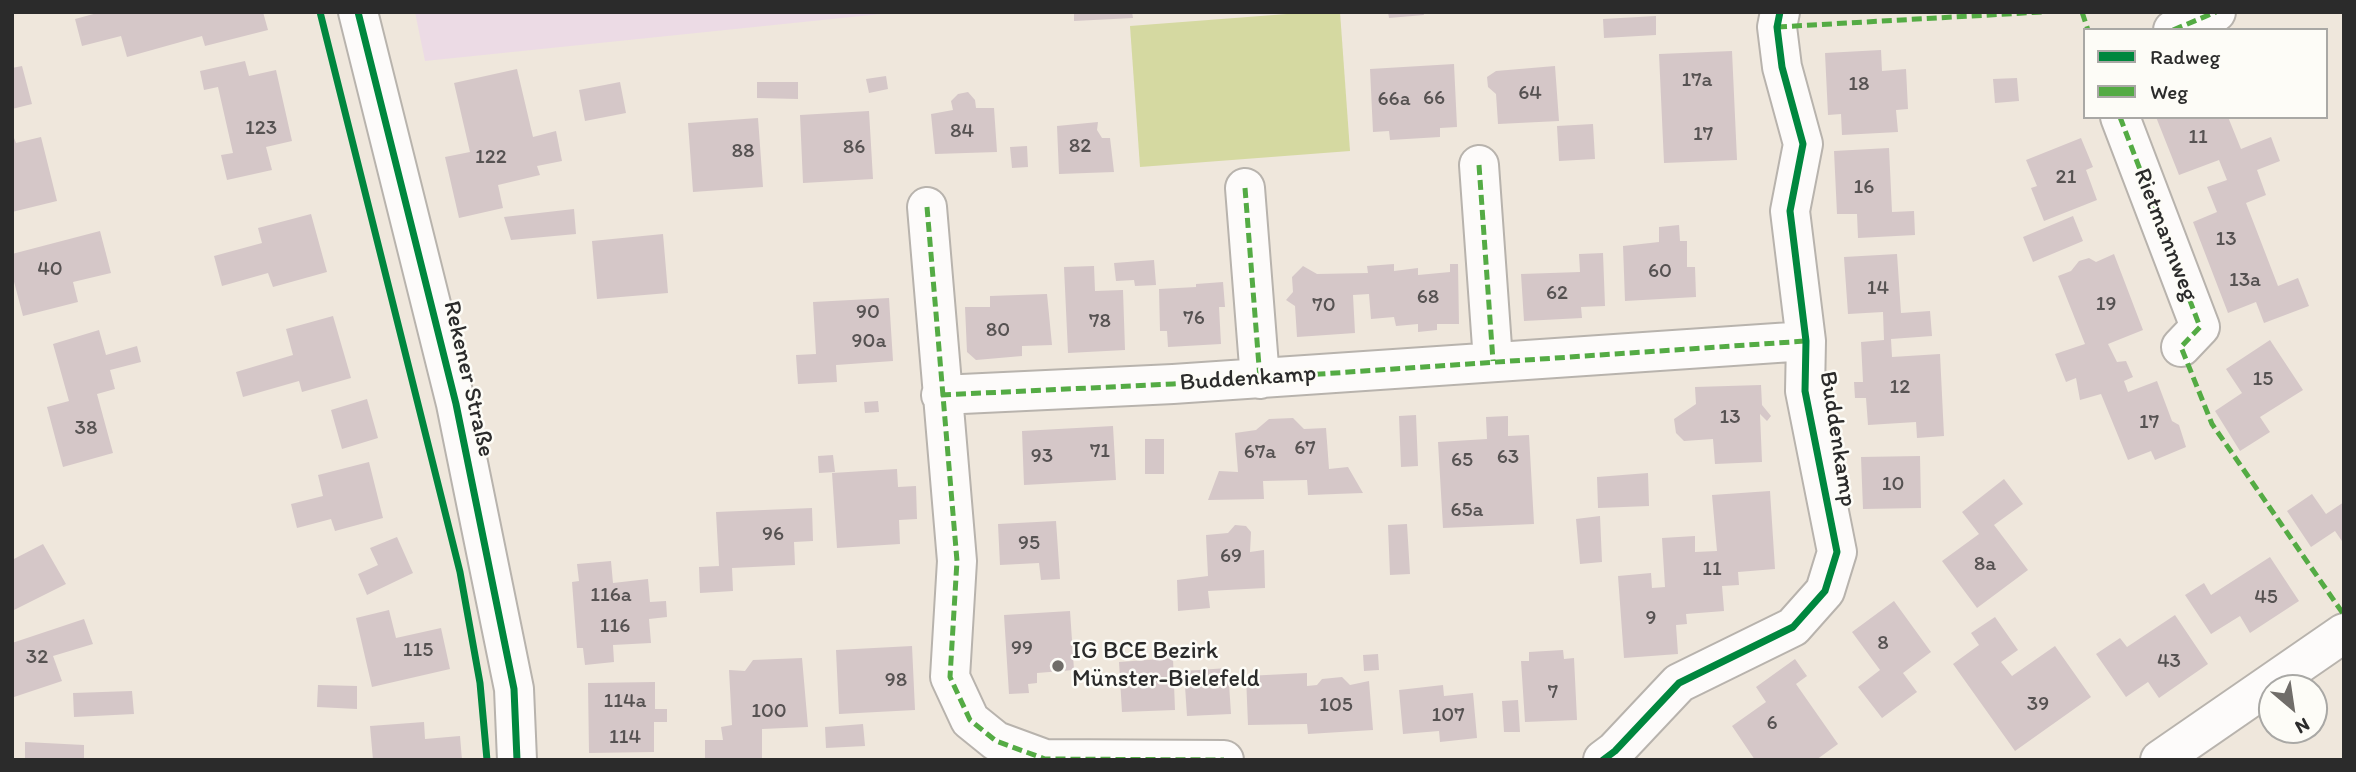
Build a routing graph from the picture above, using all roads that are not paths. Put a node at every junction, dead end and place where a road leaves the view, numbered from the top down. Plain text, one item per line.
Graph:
1 (358, 12) edge
2 (1780, 12) edge
3 (2216, 12) edge
4 (2178, 28) edge
5 (2121, 119) edge
6 (1479, 165) dead end
7 (1245, 188) dead end
8 (927, 207) dead end
9 (1805, 341) junction
10 (2181, 347) dead end
11 (1493, 361) junction
12 (1260, 379) junction
13 (941, 395) junction
14 (2344, 633) edge
15 (517, 760) edge
16 (1224, 760) edge
17 (1603, 760) edge
18 (2160, 760) edge

1 - 15 street, Rekener Straße
2 - 9 street, Buddenkamp
3 - 4 street
5 - 10 street, Rietmannweg
6 - 11 street
7 - 12 street
8 - 13 street
9 - 11 street, Buddenkamp
9 - 17 street, Buddenkamp
11 - 12 street, Buddenkamp
12 - 13 street, Buddenkamp
13 - 16 street
14 - 18 street

